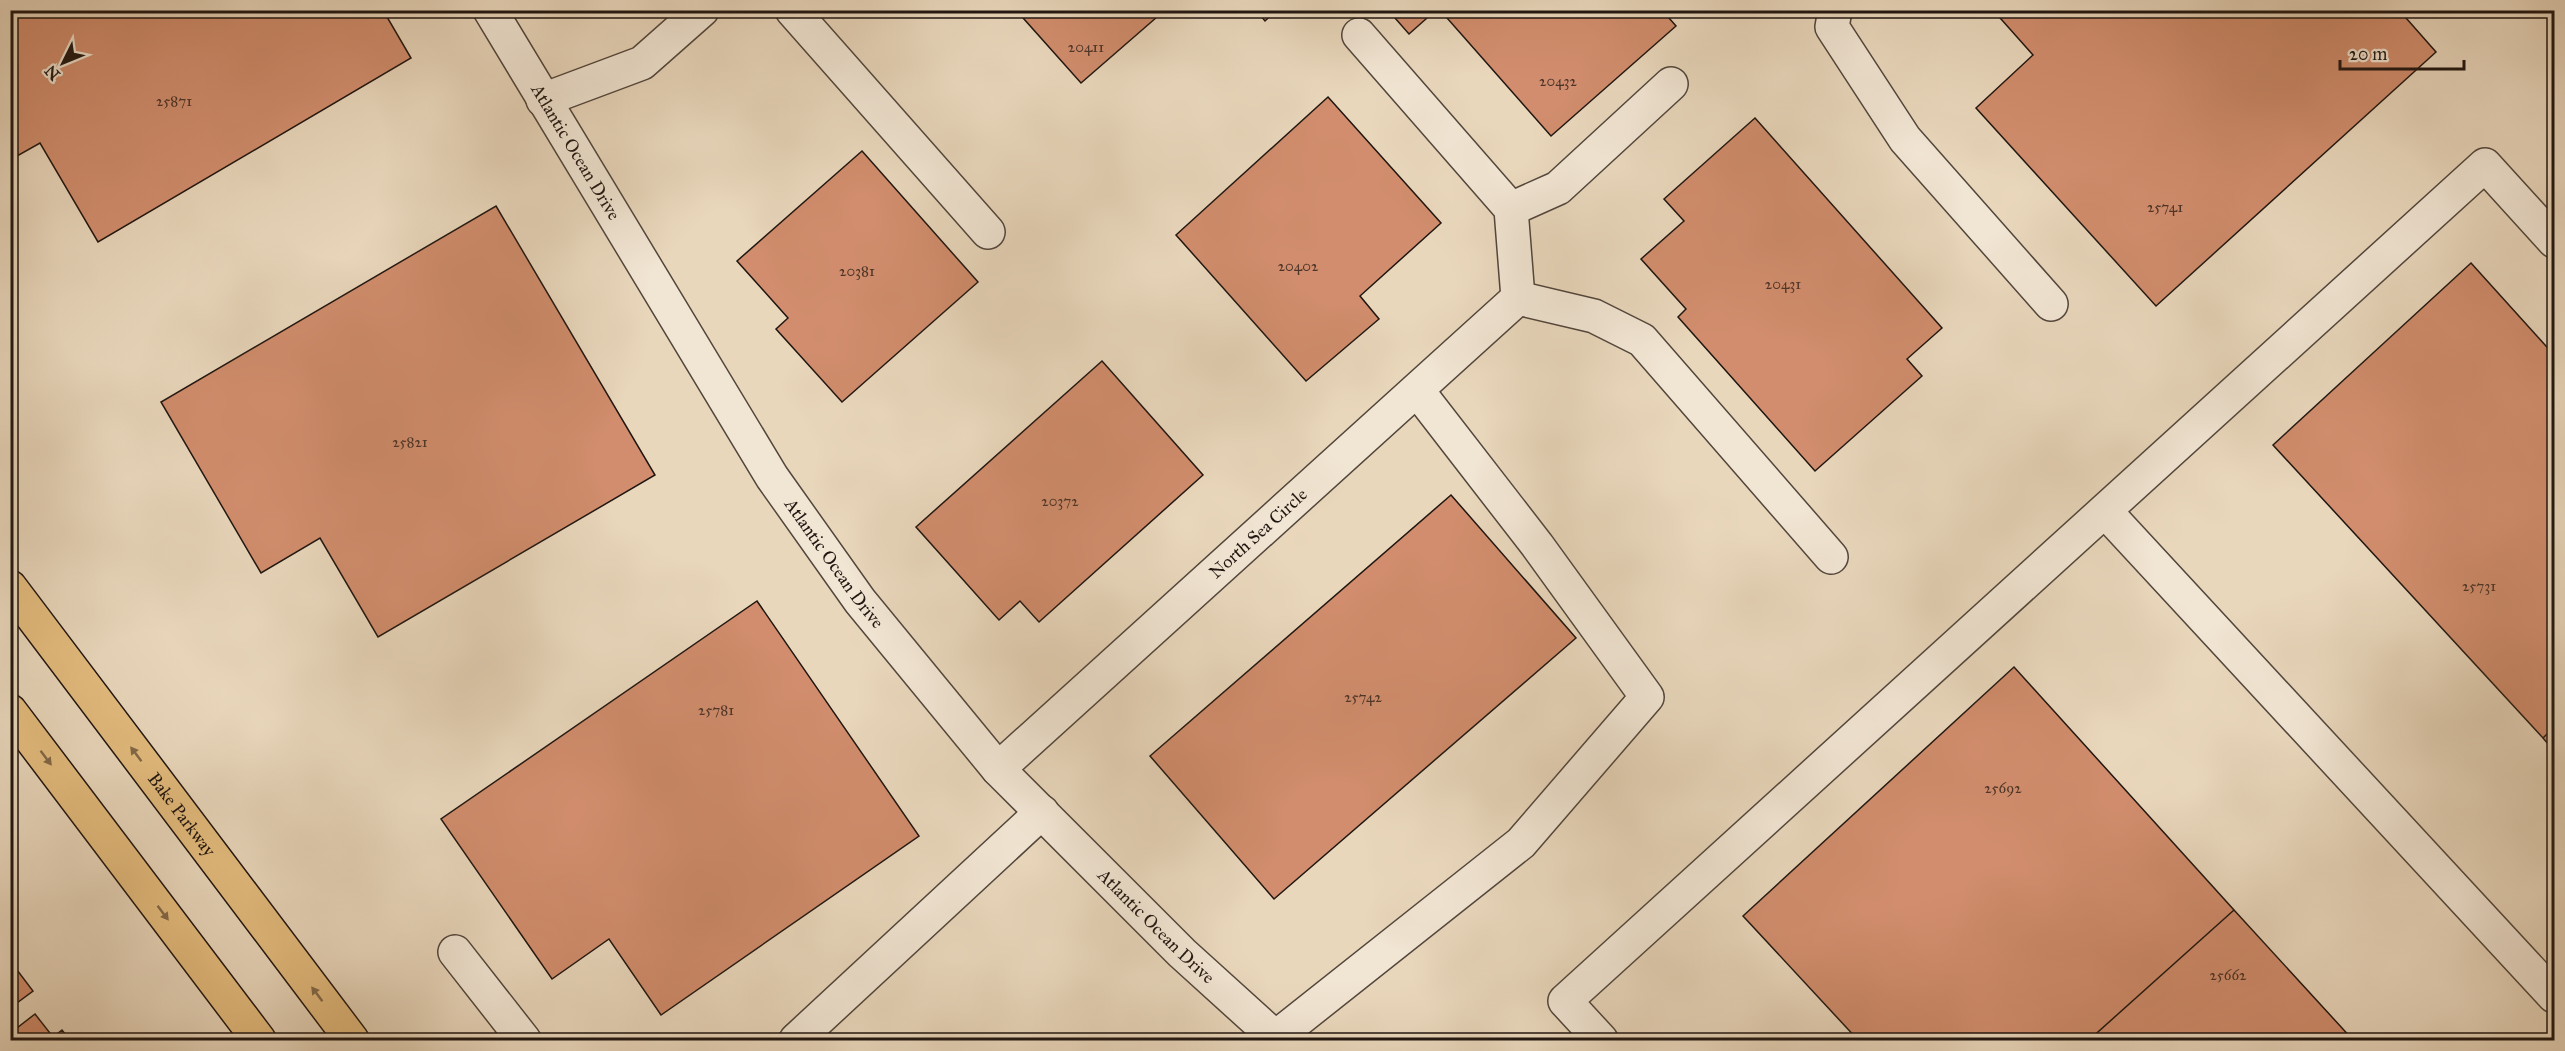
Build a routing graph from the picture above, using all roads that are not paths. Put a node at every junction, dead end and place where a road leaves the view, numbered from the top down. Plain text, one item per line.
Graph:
1 (490, 10) edge
2 (702, 10) edge
3 (792, 10) edge
4 (1835, 10) edge
5 (1359, 35) dead end
6 (1671, 84) dead end
7 (543, 100) junction
8 (1511, 209) junction
9 (988, 232) dead end
10 (2554, 240) edge
11 (1518, 298) junction
12 (2051, 304) dead end
13 (1417, 390) junction
14 (2105, 511) junction
15 (1831, 557) dead end
16 (10, 587) edge
17 (10, 711) edge
18 (998, 769) junction
19 (1042, 812) junction
20 (455, 952) dead end
21 (2554, 996) edge
22 (1276, 1039) edge
23 (259, 1041) edge
24 (352, 1041) edge
25 (524, 1041) edge
26 (796, 1041) edge
27 (1601, 1041) edge

1 - 7 street, Atlantic Ocean Drive
2 - 7 street
3 - 9 street
4 - 12 street
5 - 8 street
6 - 8 street
7 - 18 street, Atlantic Ocean Drive
8 - 11 street
10 - 14 street
11 - 13 street, North Sea Circle
11 - 15 street
13 - 18 street, North Sea Circle
13 - 22 street
14 - 21 street
14 - 27 street
24 -> 16 main road, Bake Parkway
17 -> 23 main road
18 - 19 street, Atlantic Ocean Drive
19 - 22 street, Atlantic Ocean Drive
19 - 26 street
20 - 25 street

